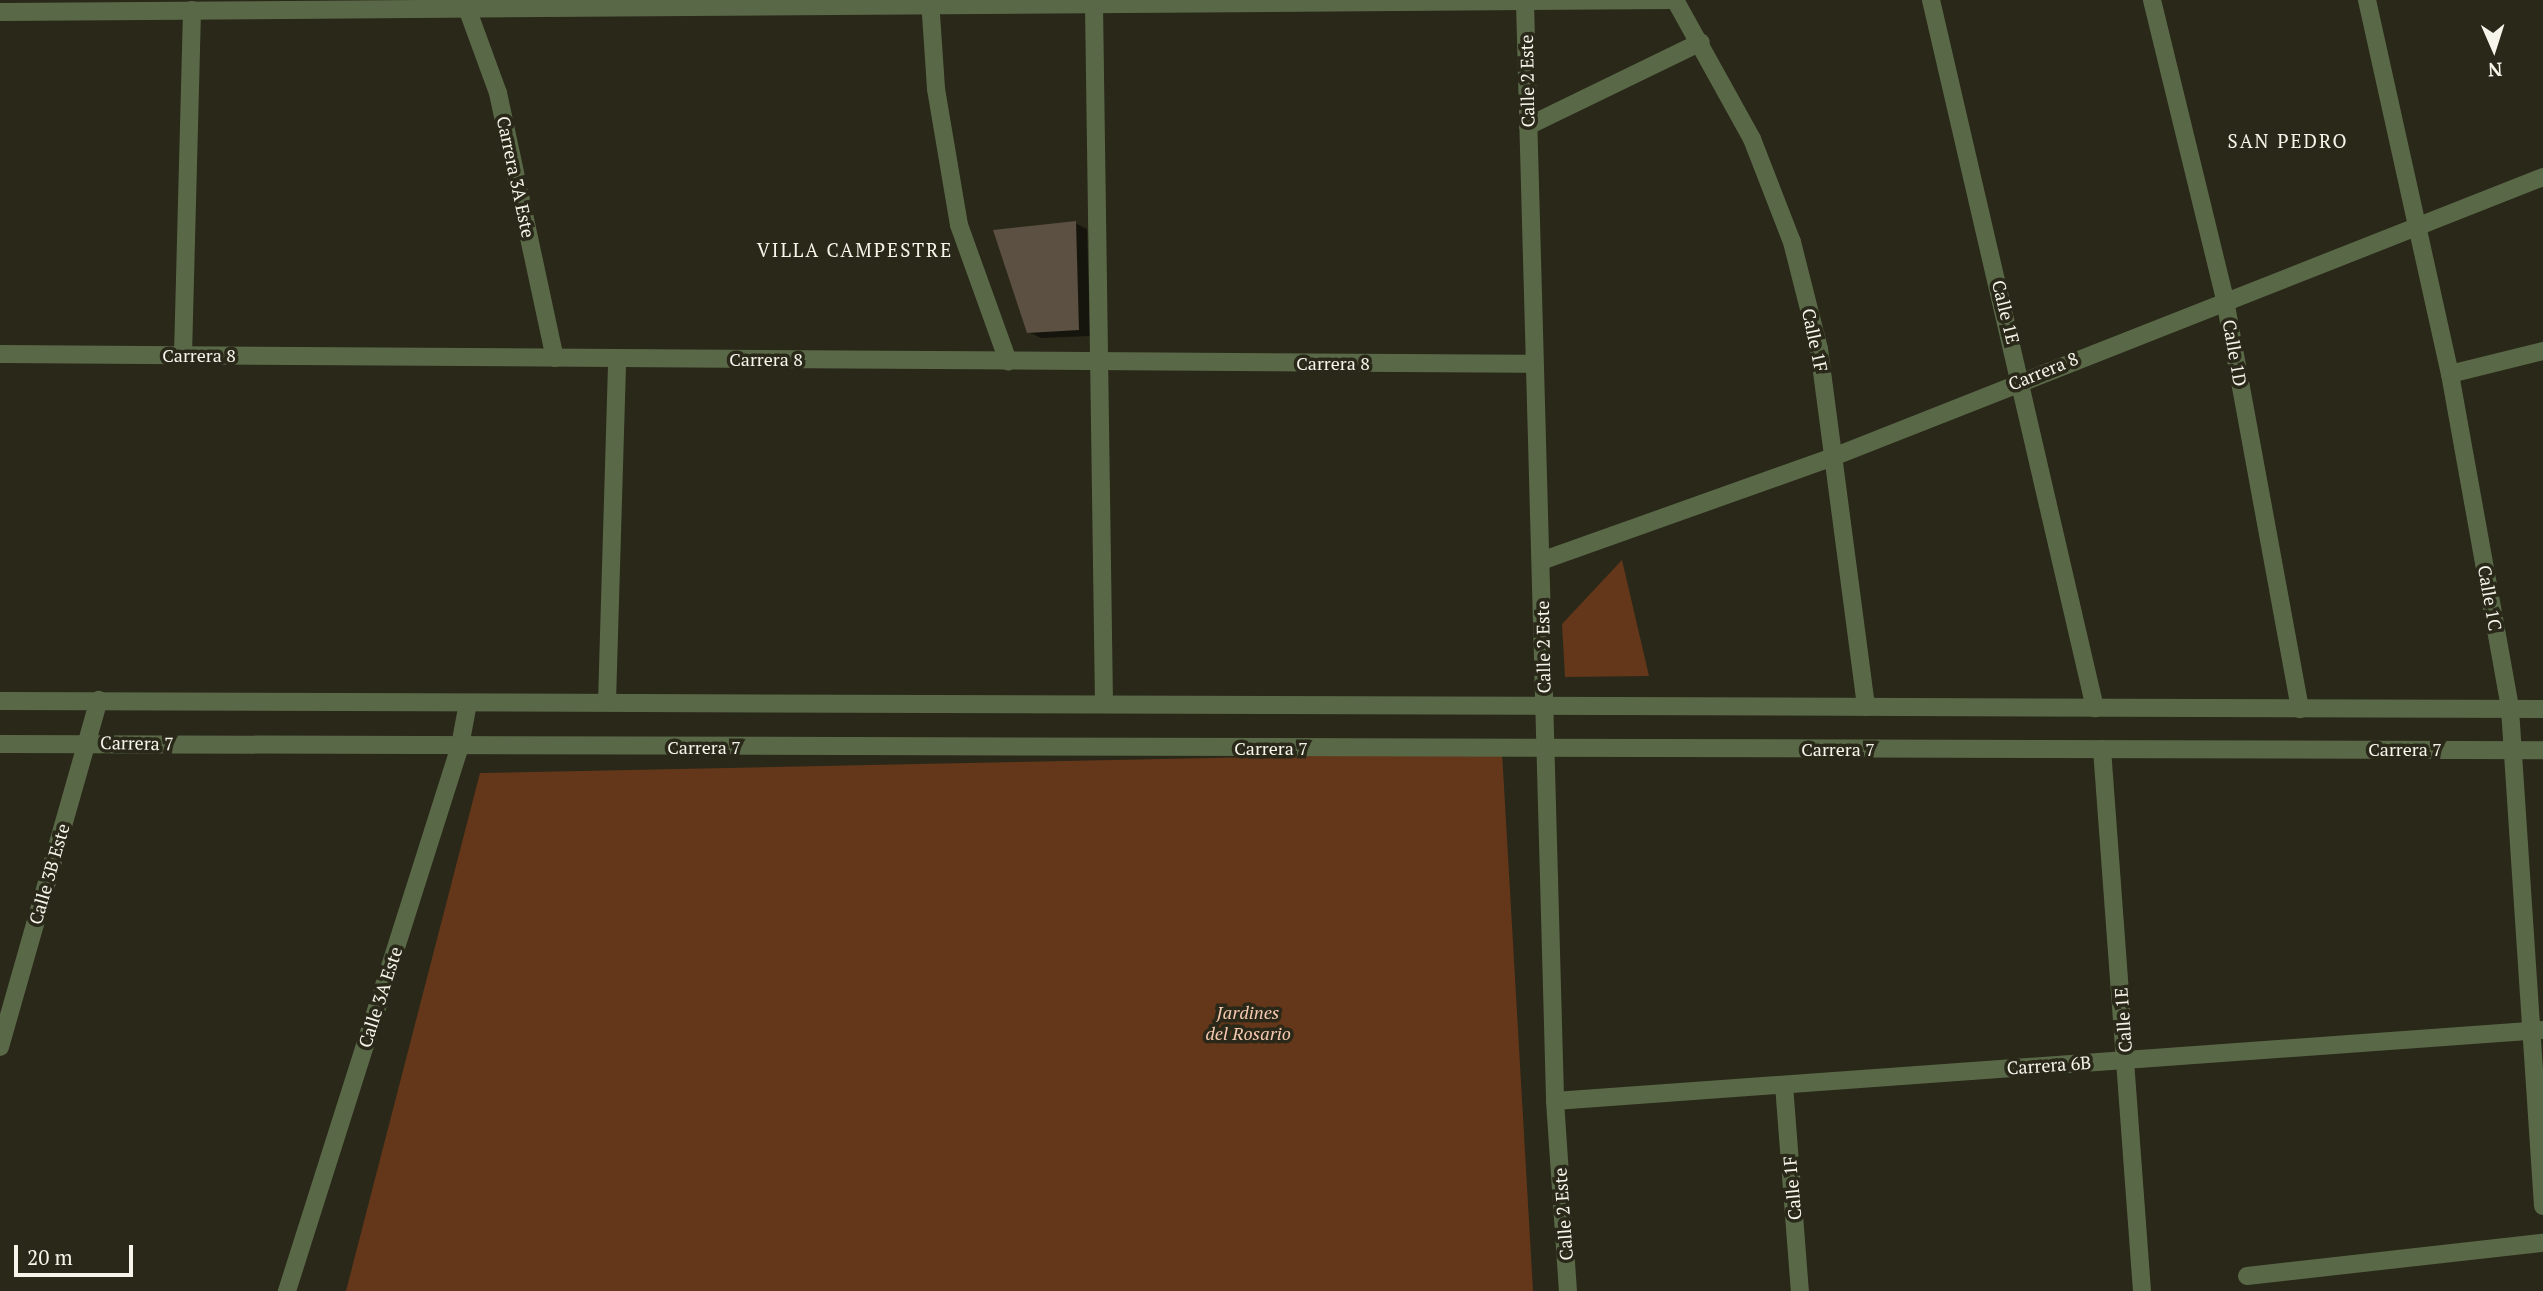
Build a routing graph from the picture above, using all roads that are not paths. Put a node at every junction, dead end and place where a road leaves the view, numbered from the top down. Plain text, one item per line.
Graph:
1 (1675, 0) edge
2 (1931, 0) edge
3 (2152, 0) edge
4 (2367, 0) edge
5 (932, 3) edge
6 (1525, 3) junction
7 (464, 5) edge
8 (1094, 5) junction
9 (192, 10) junction
10 (0, 12) edge
11 (1701, 41) junction
12 (1528, 126) junction
13 (2543, 177) edge
14 (2417, 226) junction
15 (2225, 300) junction
16 (2543, 351) edge
17 (0, 354) edge
18 (183, 355) junction
19 (555, 358) junction
20 (617, 358) junction
21 (1008, 361) junction
22 (1101, 361) junction
23 (1532, 364) junction
24 (2450, 374) junction
25 (2023, 379) junction
26 (1833, 457) junction
27 (1541, 561) junction
28 (99, 700) junction
29 (0, 701) edge
30 (468, 702) junction
31 (607, 702) junction
32 (1104, 704) junction
33 (1544, 705) junction
34 (1866, 707) junction
35 (2095, 708) junction
36 (2300, 709) junction
37 (2510, 709) junction
38 (2543, 709) edge
39 (87, 742) junction
40 (0, 744) edge
41 (460, 747) junction
42 (1546, 748) junction
43 (2102, 749) junction
44 (2513, 750) junction
45 (2543, 750) edge
46 (2536, 1030) edge
47 (0, 1048) edge
48 (2126, 1060) junction
49 (1784, 1085) junction
50 (1555, 1101) junction
51 (2543, 1206) edge
52 (2543, 1243) edge
53 (2247, 1276) dead end
54 (287, 1291) edge
55 (1568, 1291) edge
56 (1800, 1291) edge
57 (2142, 1291) edge

1 - 6 street
1 - 11 street, Calle 1F
2 - 25 street, Calle 1E
3 - 15 street, Calle 1D
4 - 14 street, Calle 1C
5 - 7 street
5 - 8 street
5 - 21 street
6 - 8 street
6 - 12 street, Calle 2 Este
7 - 9 street
7 - 19 street, Carrera 3A Este
8 - 22 street
9 - 10 street
9 - 18 street
11 - 12 street
11 - 26 street, Calle 1F
12 - 23 street, Calle 2 Este
13 - 14 street, Carrera 8
14 - 15 street, Carrera 8
14 - 24 street, Calle 1C
15 - 25 street, Carrera 8
15 - 36 street, Calle 1D
16 - 24 street
17 - 18 street, Carrera 8
18 - 19 street, Carrera 8
19 - 20 street, Carrera 8
20 - 21 street, Carrera 8
20 - 31 street
21 - 22 street, Carrera 8
22 - 23 street, Carrera 8
22 - 32 street
23 - 27 street, Calle 2 Este
24 - 37 street, Calle 1C
25 - 26 street, Carrera 8
25 - 35 street, Calle 1E
26 - 27 street, Carrera 8
26 - 34 street, Calle 1F
27 - 33 street, Calle 2 Este
28 - 29 street
28 - 30 street
28 - 39 street, Calle 3B Este
30 - 31 street
30 - 41 street, Calle 3A Este
31 - 32 street
32 - 33 street
33 - 34 street
33 - 42 street, Calle 2 Este
34 - 35 street
35 - 36 street
36 - 37 street
37 - 38 street
37 - 44 street, Calle 1C
39 - 40 street, Carrera 7
39 - 41 street, Carrera 7
39 - 47 street, Calle 3B Este
41 - 42 street, Carrera 7
41 - 54 street, Calle 3A Este
42 - 43 street, Carrera 7
42 - 50 street, Calle 2 Este
43 - 44 street, Carrera 7
43 - 48 street, Calle 1E
44 - 45 street, Carrera 7
44 - 46 street, Calle 1C
46 - 48 street, Carrera 6B
46 - 51 street, Calle 1C
48 - 49 street, Carrera 6B
48 - 57 street, Calle 1E
49 - 50 street, Carrera 6B
49 - 56 street, Calle 1F
50 - 55 street, Calle 2 Este
52 - 53 street

